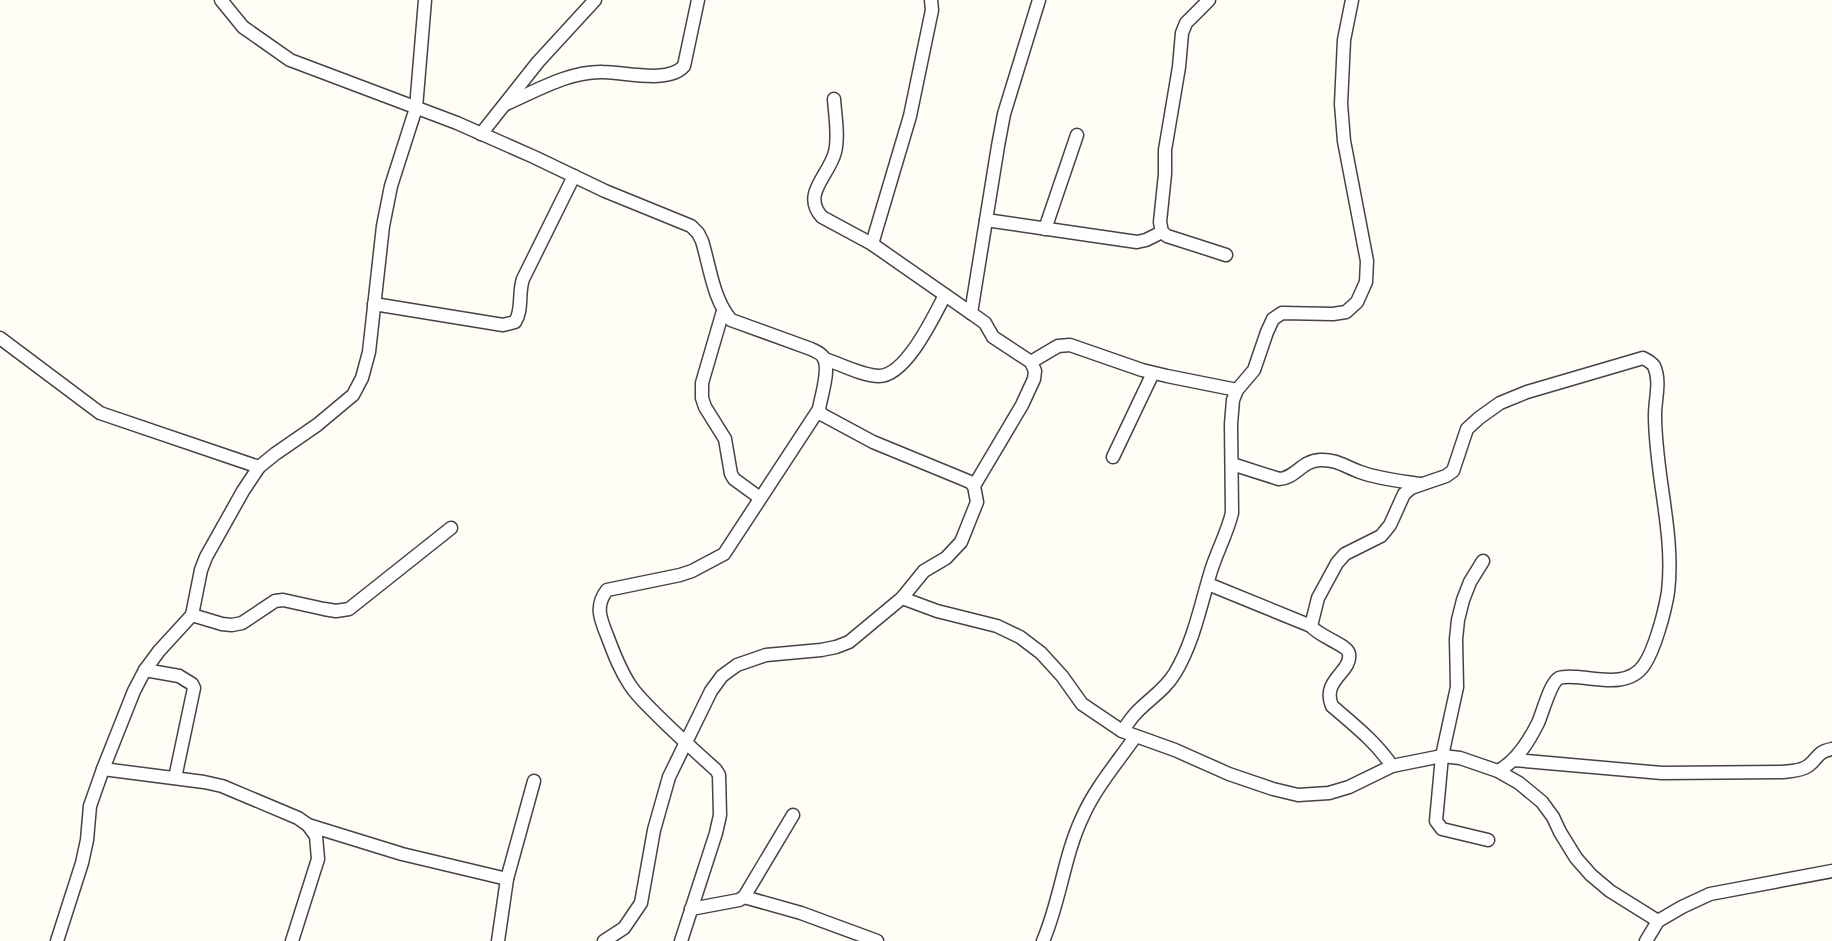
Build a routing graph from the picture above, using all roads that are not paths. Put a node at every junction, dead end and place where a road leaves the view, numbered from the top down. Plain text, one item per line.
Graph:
1 (221, 0) edge
2 (424, 0) edge
3 (596, 0) edge
4 (698, 0) edge
5 (931, 0) edge
6 (1039, 0) edge
7 (1209, 0) edge
8 (1352, 0) edge
9 (834, 99) dead end
10 (506, 104) junction
11 (416, 108) junction
12 (482, 134) junction
13 (1077, 135) dead end
14 (574, 176) junction
15 (986, 220) junction
16 (1045, 229) junction
17 (1162, 232) junction
18 (872, 244) junction
19 (1226, 255) dead end
20 (945, 295) junction
21 (375, 304) junction
22 (723, 311) junction
23 (971, 313) junction
24 (0, 338) edge
25 (825, 359) junction
26 (1031, 362) junction
27 (1153, 373) junction
28 (1238, 390) junction
29 (819, 409) junction
30 (1113, 457) dead end
31 (1232, 464) junction
32 (259, 467) junction
33 (1421, 484) junction
34 (974, 486) junction
35 (760, 498) junction
36 (451, 528) dead end
37 (1483, 561) dead end
38 (1208, 584) junction
39 (902, 598) junction
40 (192, 615) junction
41 (1311, 626) junction
42 (145, 670) junction
43 (1122, 731) junction
44 (1135, 737) junction
45 (685, 743) junction
46 (1832, 749) edge
47 (1442, 756) junction
48 (1514, 760) junction
49 (1392, 766) junction
50 (103, 769) junction
51 (1498, 771) junction
52 (175, 778) junction
53 (534, 781) dead end
54 (793, 815) dead end
55 (308, 825) junction
56 (1488, 840) dead end
57 (1830, 874) edge
58 (507, 879) junction
59 (744, 897) junction
60 (691, 909) junction
61 (1658, 921) junction
62 (57, 941) edge
63 (292, 941) edge
64 (498, 941) edge
65 (604, 941) edge
66 (681, 941) edge
67 (877, 941) edge
68 (1043, 941) edge
69 (1646, 941) edge

1 - 11 street
2 - 11 street
3 - 10 street
4 - 10 street
5 - 18 street
6 - 15 street
7 - 17 street
8 - 28 street
9 - 18 street
10 - 12 street
11 - 12 street
11 - 21 street
12 - 14 street
13 - 16 street
14 - 21 street
14 - 22 street
15 - 16 street
15 - 23 street
16 - 17 street
17 - 19 street
18 - 20 street
20 - 23 street
20 - 25 street
21 - 32 street
22 - 25 street
22 - 35 street
23 - 26 street
24 - 32 street
25 - 29 street
26 - 27 street
26 - 34 street
27 - 28 street
27 - 30 street
28 - 31 street
29 - 34 street
29 - 35 street
31 - 33 street
31 - 38 street
32 - 40 street
33 - 41 street
33 - 48 street
34 - 39 street
35 - 45 street
36 - 40 street
37 - 47 street
38 - 41 street
38 - 43 street
39 - 43 street
39 - 45 street
40 - 42 street
41 - 49 street
42 - 50 street
42 - 52 street
43 - 44 street
44 - 49 street
44 - 68 street
45 - 60 street
45 - 65 street
46 - 48 street
47 - 49 street
47 - 51 street
47 - 56 street
48 - 51 street
50 - 52 street
50 - 62 street
51 - 61 street
52 - 55 street
53 - 58 street
54 - 59 street
55 - 58 street
55 - 63 street
57 - 61 street
58 - 64 street
59 - 60 street
59 - 67 street
60 - 66 street
61 - 69 street

